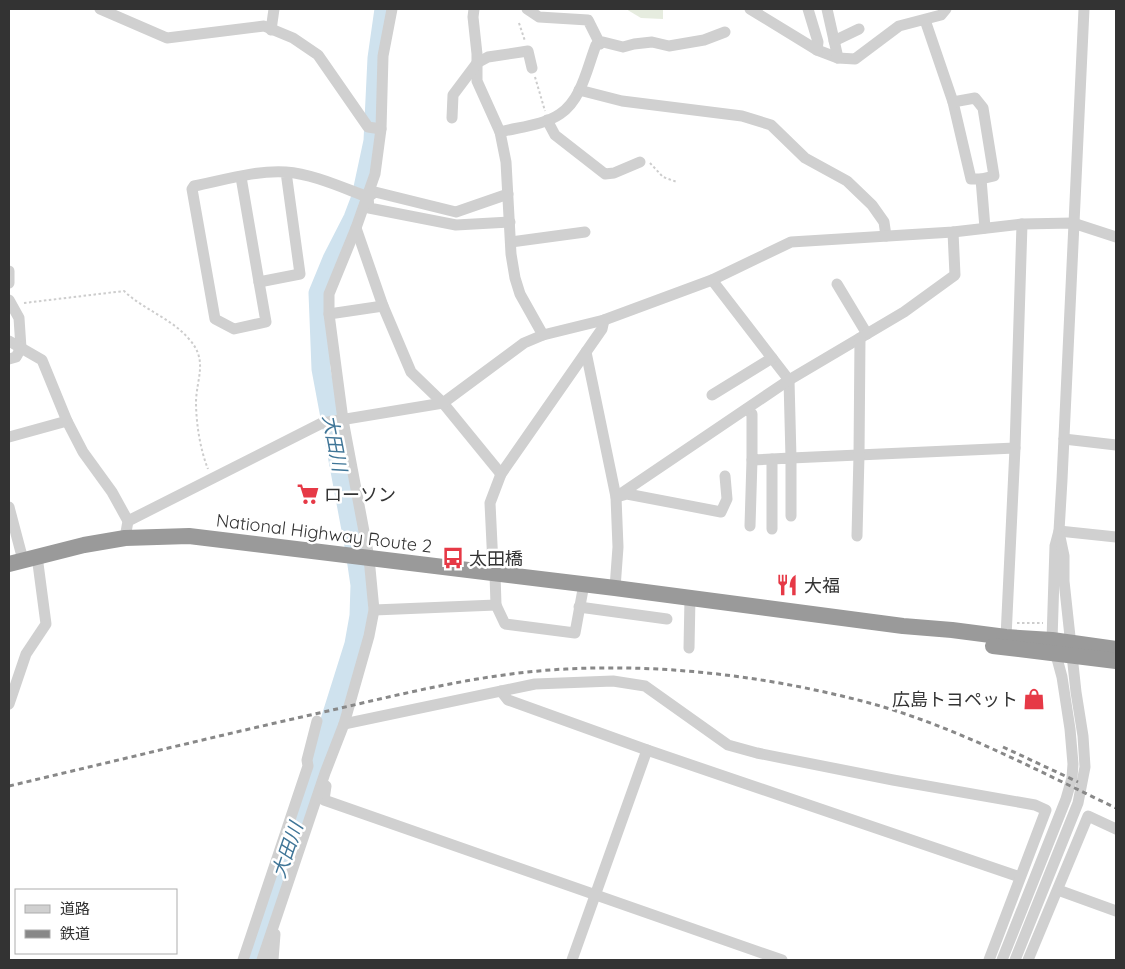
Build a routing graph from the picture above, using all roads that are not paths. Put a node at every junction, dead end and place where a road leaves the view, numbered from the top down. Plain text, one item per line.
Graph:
1 (100, 9) edge
2 (274, 9) edge
3 (392, 9) edge
4 (474, 9) edge
5 (527, 9) edge
6 (750, 9) edge
7 (826, 9) edge
8 (946, 9) edge
9 (1084, 9) edge
10 (811, 10) edge
11 (925, 20) junction
12 (859, 28) dead end
13 (272, 30) junction
14 (725, 32) dead end
15 (834, 41) junction
16 (600, 44) junction
17 (818, 50) junction
18 (838, 58) junction
19 (477, 63) junction
20 (532, 68) road end
21 (579, 90) junction
22 (953, 102) junction
23 (452, 118) dead end
24 (547, 120) junction
25 (381, 129) junction
26 (500, 132) junction
27 (640, 162) road end
28 (286, 172) junction
29 (241, 177) junction
30 (982, 178) junction
31 (508, 194) junction
32 (368, 197) junction
33 (510, 222) junction
34 (1073, 223) junction
35 (1022, 224) junction
36 (356, 228) junction
37 (985, 228) junction
38 (585, 232) dead end
39 (953, 232) junction
40 (886, 236) junction
41 (1116, 237) edge
42 (511, 242) junction
43 (9, 271) edge
44 (712, 280) junction
45 (9, 282) edge
46 (260, 282) junction
47 (837, 284) dead end
48 (10, 303) edge
49 (382, 306) junction
50 (329, 314) junction
51 (604, 320) junction
52 (543, 335) junction
53 (863, 336) junction
54 (9, 341) edge
55 (21, 348) junction
56 (586, 352) junction
57 (772, 358) junction
58 (9, 360) edge
59 (789, 380) junction
60 (712, 395) dead end
61 (443, 403) junction
62 (747, 409) junction
63 (343, 420) junction
64 (67, 421) junction
65 (9, 438) edge
66 (1064, 440) junction
67 (1116, 445) edge
68 (1015, 448) junction
69 (860, 455) junction
70 (791, 458) junction
71 (772, 459) junction
72 (752, 460) junction
73 (501, 474) junction
74 (725, 476) dead end
75 (616, 497) junction
76 (9, 510) edge
77 (791, 516) dead end
78 (128, 521) junction
79 (750, 526) dead end
80 (772, 530) dead end
81 (1059, 531) junction
82 (857, 536) dead end
83 (1116, 536) edge
84 (125, 538) junction
85 (369, 558) junction
86 (23, 560) edge
87 (495, 574) junction
88 (584, 584) junction
89 (615, 588) junction
90 (690, 598) junction
91 (496, 605) junction
92 (580, 607) junction
93 (374, 610) junction
94 (667, 619) dead end
95 (903, 626) junction
96 (1006, 637) junction
97 (689, 648) dead end
98 (1063, 648) junction
99 (1116, 649) edge
100 (1116, 660) edge
101 (500, 691) junction
102 (9, 704) edge
103 (317, 721) dead end
104 (344, 724) junction
105 (647, 750) junction
106 (325, 773) junction
107 (1116, 829) edge
108 (1020, 877) junction
109 (1058, 890) junction
110 (596, 896) junction
111 (1116, 910) edge
112 (274, 923) junction
113 (243, 960) edge
114 (262, 960) edge
115 (273, 960) edge
116 (572, 960) edge
117 (782, 960) edge
118 (989, 960) edge
119 (1002, 960) edge
120 (1015, 960) edge
121 (1028, 960) edge

1 - 13 street
2 - 13 street
3 - 25 street
4 - 19 street
5 - 16 street
6 - 17 street
7 - 15 street
8 - 11 street
9 - 34 street
10 - 17 street
11 - 18 street
11 - 22 street
12 - 15 street
13 - 25 street
14 - 16 street
15 - 18 street
16 - 21 street
17 - 18 street
19 - 20 street
19 - 23 street
19 - 26 street
21 - 24 street
21 - 40 street
22 - 30 street
22 - 30 street
24 - 26 street
24 - 27 street
25 - 32 street
26 - 31 street
28 - 29 street
28 - 32 street
28 - 46 street
29 - 46 street
29 - 46 street
30 - 37 street
31 - 32 street
31 - 33 street
32 - 33 street
32 - 36 street
33 - 42 street
34 - 35 street
34 - 41 street
34 - 66 street
35 - 37 street
35 - 68 street
36 - 49 street
36 - 50 street
37 - 39 street
38 - 42 street
39 - 40 street
39 - 53 street
40 - 44 street
42 - 52 street
43 - 45 street
44 - 51 street
44 - 57 street
47 - 53 street
48 - 55 street
49 - 50 street
49 - 61 street
50 - 63 street
51 - 52 street
51 - 56 street
52 - 61 street
53 - 59 street
53 - 69 street
54 - 55 street
55 - 58 street
55 - 64 street
56 - 73 street
56 - 75 street
57 - 59 street
57 - 60 street
59 - 62 street
59 - 70 street
61 - 63 street
61 - 73 street
62 - 72 street
62 - 75 street
63 - 78 street
63 - 85 street
64 - 65 street
64 - 78 street
66 - 67 street
66 - 81 street
68 - 69 street
68 - 96 street
69 - 70 street
69 - 82 street
70 - 71 street
70 - 77 street
71 - 72 street
71 - 80 street
72 - 79 street
73 - 87 street
74 - 75 street
75 - 89 street
76 - 86 street
78 - 84 street
81 - 83 street
81 - 98 street
81 - 98 street
84 - 85 highway, National Highway Route 2
84 - 86 highway, National Highway Route 2
85 - 87 highway, National Highway Route 2
85 - 93 street
86 - 102 street
87 - 88 highway, National Highway Route 2
87 - 91 street
88 - 89 highway, National Highway Route 2
88 - 92 street
89 - 90 highway, National Highway Route 2
90 - 95 highway, National Highway Route 2
90 - 97 street
91 - 92 street
91 - 93 street
92 - 94 street
93 - 104 street
95 - 96 highway, National Highway Route 2
95 - 98 highway, National Highway Route 2
96 - 98 highway, National Highway Route 2
98 - 99 highway, National Highway Route 2
98 - 100 highway, National Highway Route 2
98 - 119 street
98 - 120 street
101 - 104 street
101 - 105 street
101 - 108 street
103 - 113 street
104 - 106 street
105 - 108 street
105 - 110 street
106 - 110 street
106 - 112 street
107 - 109 street
108 - 118 street
109 - 111 street
109 - 121 street
110 - 116 street
110 - 117 street
112 - 114 street
112 - 115 street

